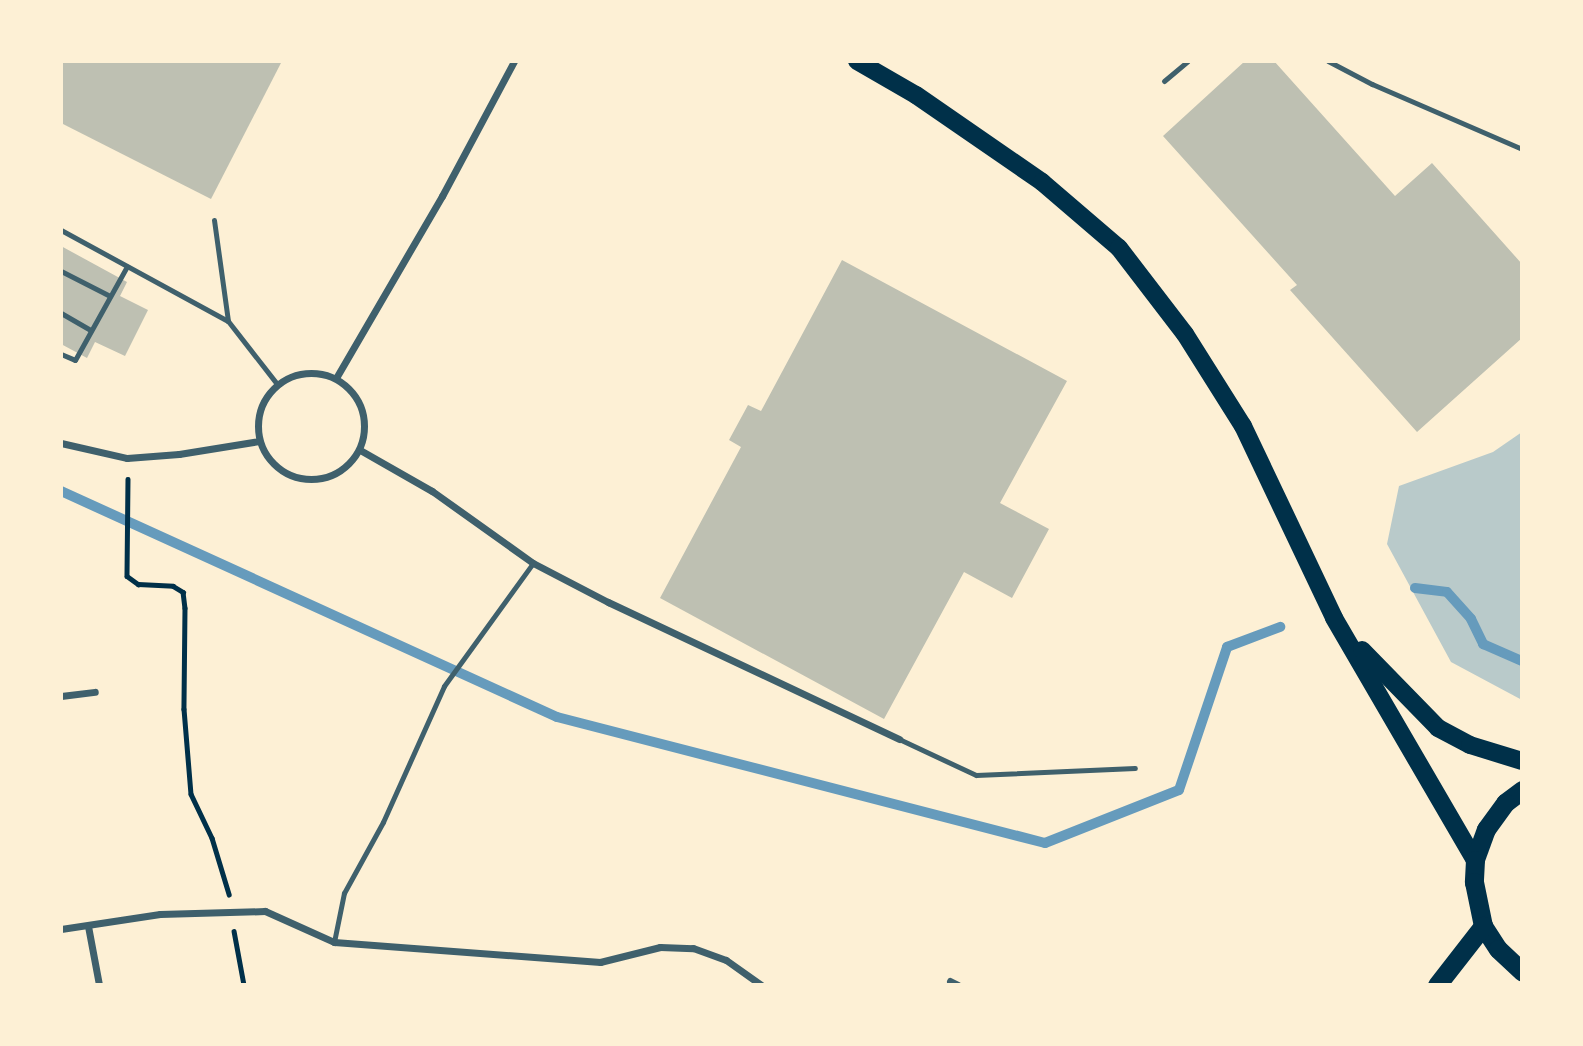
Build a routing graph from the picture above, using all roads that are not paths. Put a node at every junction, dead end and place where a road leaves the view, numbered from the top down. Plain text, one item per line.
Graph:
1 (514, 61) edge
2 (857, 61) edge
3 (1188, 61) edge
4 (1328, 61) edge
5 (1164, 81) dead end
6 (1522, 149) edge
7 (214, 220) dead end
8 (61, 230) edge
9 (127, 266) junction
10 (61, 271) edge
11 (110, 296) junction
12 (61, 313) edge
13 (228, 321) junction
14 (91, 330) junction
15 (61, 354) edge
16 (336, 378) junction
17 (277, 384) junction
18 (259, 440) junction
19 (61, 443) edge
20 (359, 450) junction
21 (533, 563) junction
22 (1334, 618) junction
23 (95, 692) dead end
24 (61, 696) edge
25 (899, 739) joint
26 (1522, 761) edge
27 (1135, 768) dead end
28 (1522, 790) edge
29 (1475, 860) junction
30 (88, 926) junction
31 (1483, 926) junction
32 (61, 929) edge
33 (334, 942) junction
34 (1522, 971) edge
35 (99, 985) edge
36 (761, 985) edge
37 (1437, 985) edge

1 - 16 street
2 - 22 main road
3 - 5 lane
4 - 6 lane
7 - 13 lane
8 - 9 lane
9 - 11 lane
9 - 13 lane
10 - 11 lane
11 - 14 lane
12 - 14 lane
13 - 17 lane
14 - 15 lane
16 - 17 street
16 - 20 street
17 - 18 street
18 - 19 street
18 - 20 street
20 - 21 street
21 - 25 street
21 - 33 lane
22 - 26 main road
22 - 29 main road
23 - 24 street
25 - 27 lane
28 - 29 highway
29 - 31 highway
30 - 32 street
30 - 33 street
30 - 35 street
31 - 34 highway
31 - 37 highway
33 - 36 street

